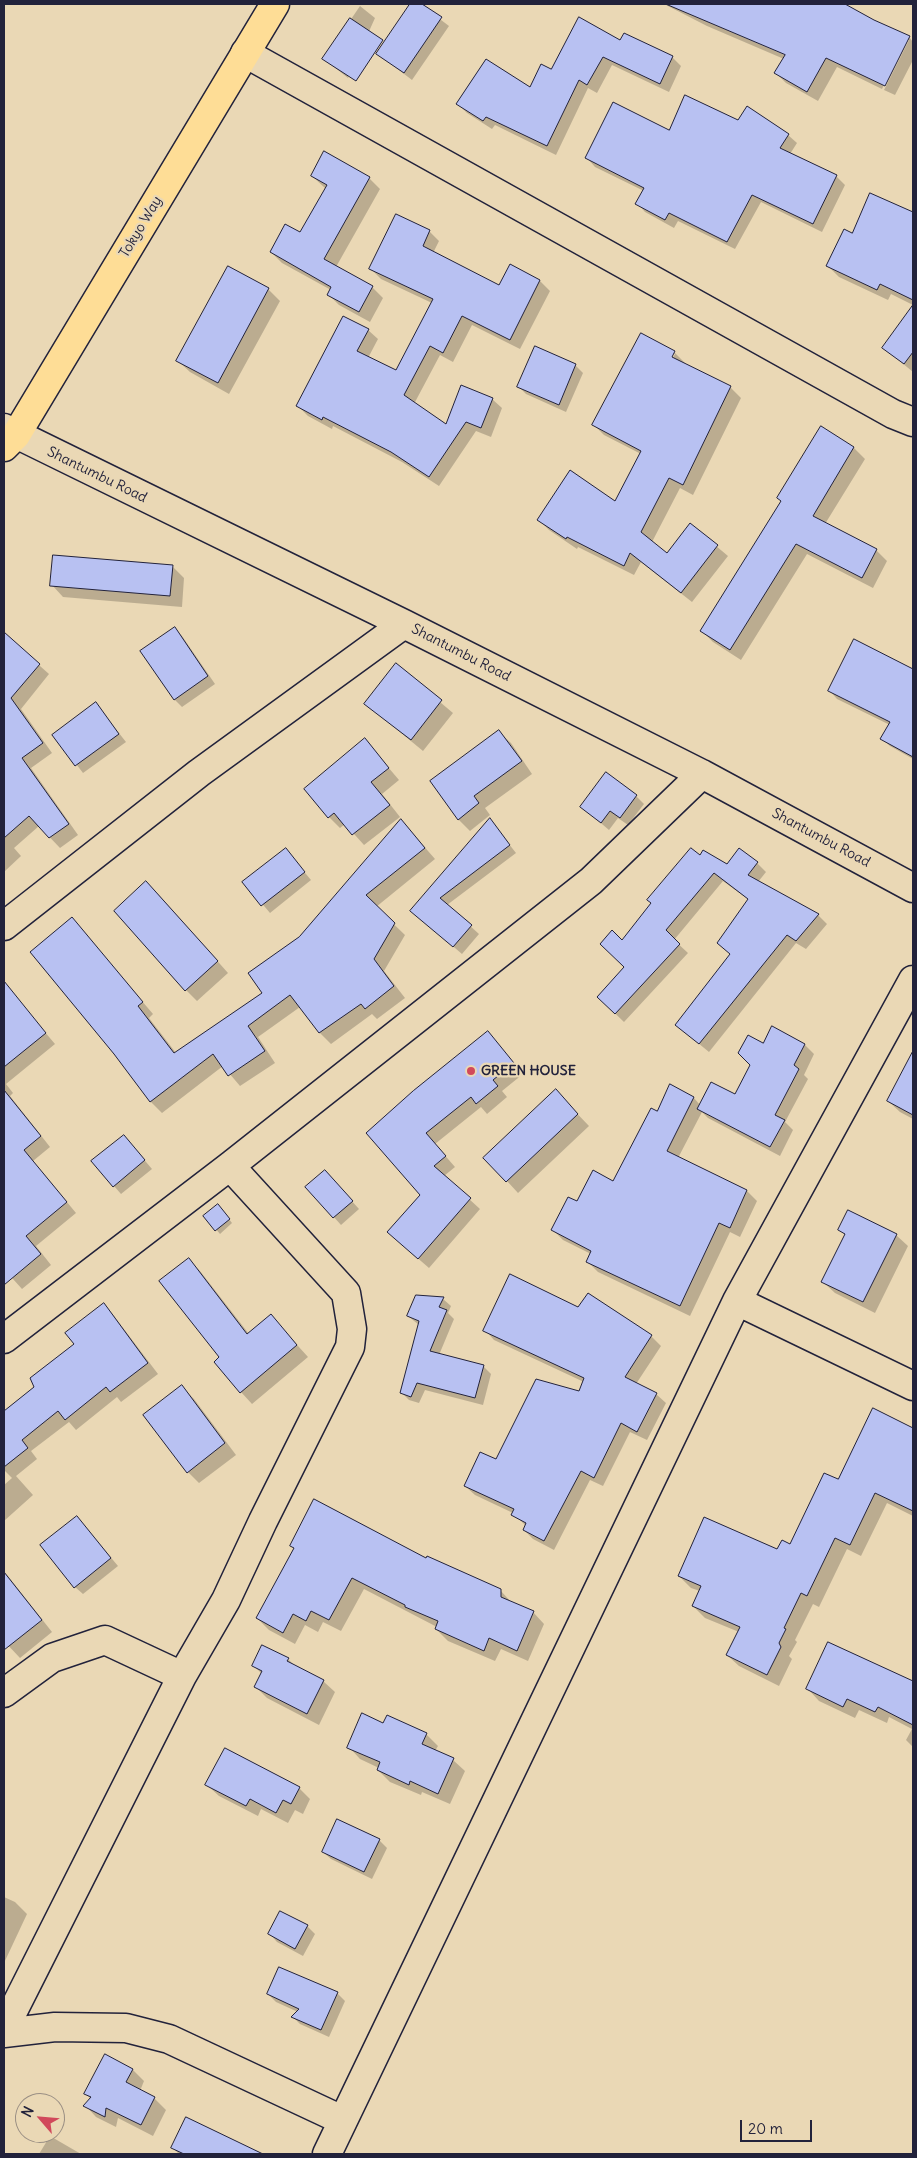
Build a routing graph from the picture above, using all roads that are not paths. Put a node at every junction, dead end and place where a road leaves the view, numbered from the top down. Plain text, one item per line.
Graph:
1 (274, 4) edge
2 (245, 54) junction
3 (913, 422) edge
4 (8, 437) edge
5 (404, 624) junction
6 (702, 774) junction
7 (913, 888) edge
8 (4, 926) edge
9 (913, 980) edge
10 (230, 1166) junction
11 (737, 1301) junction
12 (4, 1339) edge
13 (913, 1386) edge
14 (182, 1676) junction
15 (4, 1693) edge
16 (4, 2031) edge
17 (342, 2120) junction
18 (327, 2154) edge

1 - 2 main road, Tokyo Way
2 - 3 street
2 - 4 main road, Tokyo Way
4 - 5 street, Shantumbu Road
5 - 6 street, Shantumbu Road
5 - 8 street
6 - 7 street, Shantumbu Road
6 - 10 street
9 - 11 street
10 - 12 street
10 - 14 street
11 - 13 street
11 - 17 street
14 - 15 street
14 - 16 street
16 - 17 street
17 - 18 street

